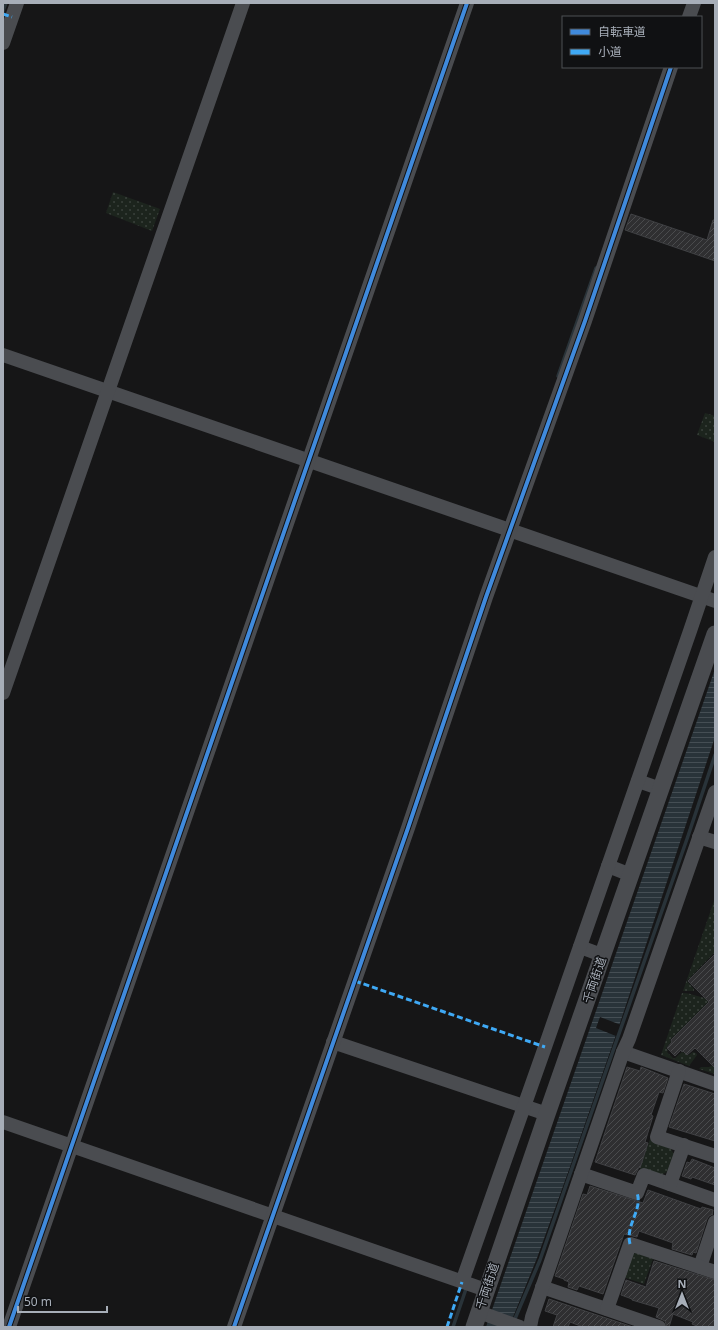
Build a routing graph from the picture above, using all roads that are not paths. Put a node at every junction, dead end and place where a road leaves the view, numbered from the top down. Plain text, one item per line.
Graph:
1 (17, 3) edge
2 (243, 3) edge
3 (467, 3) edge
4 (694, 3) edge
5 (689, 16) edge
6 (3, 43) edge
7 (671, 68) edge
8 (3, 355) edge
9 (108, 392) junction
10 (308, 461) junction
11 (506, 529) junction
12 (715, 557) edge
13 (708, 599) edge
14 (715, 634) edge
15 (3, 693) edge
16 (647, 784) junction
17 (715, 792) edge
18 (699, 836) junction
19 (715, 842) edge
20 (617, 870) junction
21 (588, 950) junction
22 (333, 1042) junction
23 (623, 1052) junction
24 (679, 1071) junction
25 (715, 1084) edge
26 (533, 1110) junction
27 (3, 1122) edge
28 (68, 1144) junction
29 (684, 1145) junction
30 (715, 1156) edge
31 (581, 1174) junction
32 (670, 1184) junction
33 (715, 1200) edge
34 (270, 1214) junction
35 (715, 1222) edge
36 (700, 1267) junction
37 (715, 1272) edge
38 (471, 1285) junction
39 (542, 1287) junction
40 (608, 1309) junction
41 (480, 1318) edge
42 (9, 1327) edge
43 (234, 1327) edge
44 (523, 1327) edge
45 (659, 1327) edge

1 - 6 street
2 - 9 street
3 - 10 street
4 - 5 street
7 - 11 street
8 - 9 street
9 - 10 street
9 - 15 street
10 - 11 street
10 - 28 street
11 - 13 street
11 - 22 street
12 - 13 street
13 - 16 street
14 - 16 street, 千両街道
16 - 20 street, 千両街道
16 - 20 street
17 - 18 street
18 - 19 street
18 - 23 street
20 - 21 street, 千両街道
20 - 21 street
21 - 26 street, 千両街道
21 - 26 street
22 - 26 street
22 - 34 street
23 - 24 street
23 - 31 street
24 - 25 street
24 - 29 street
26 - 38 street, 千両街道
26 - 38 street
27 - 28 street
28 - 34 street
28 - 42 street
29 - 30 street
29 - 32 street
31 - 32 street
31 - 39 street
32 - 33 street
34 - 38 street
34 - 43 street
35 - 36 street
36 - 37 street
36 - 40 street
38 - 41 street, 千両街道
39 - 40 street
39 - 44 street
40 - 45 street
41 - 44 street

